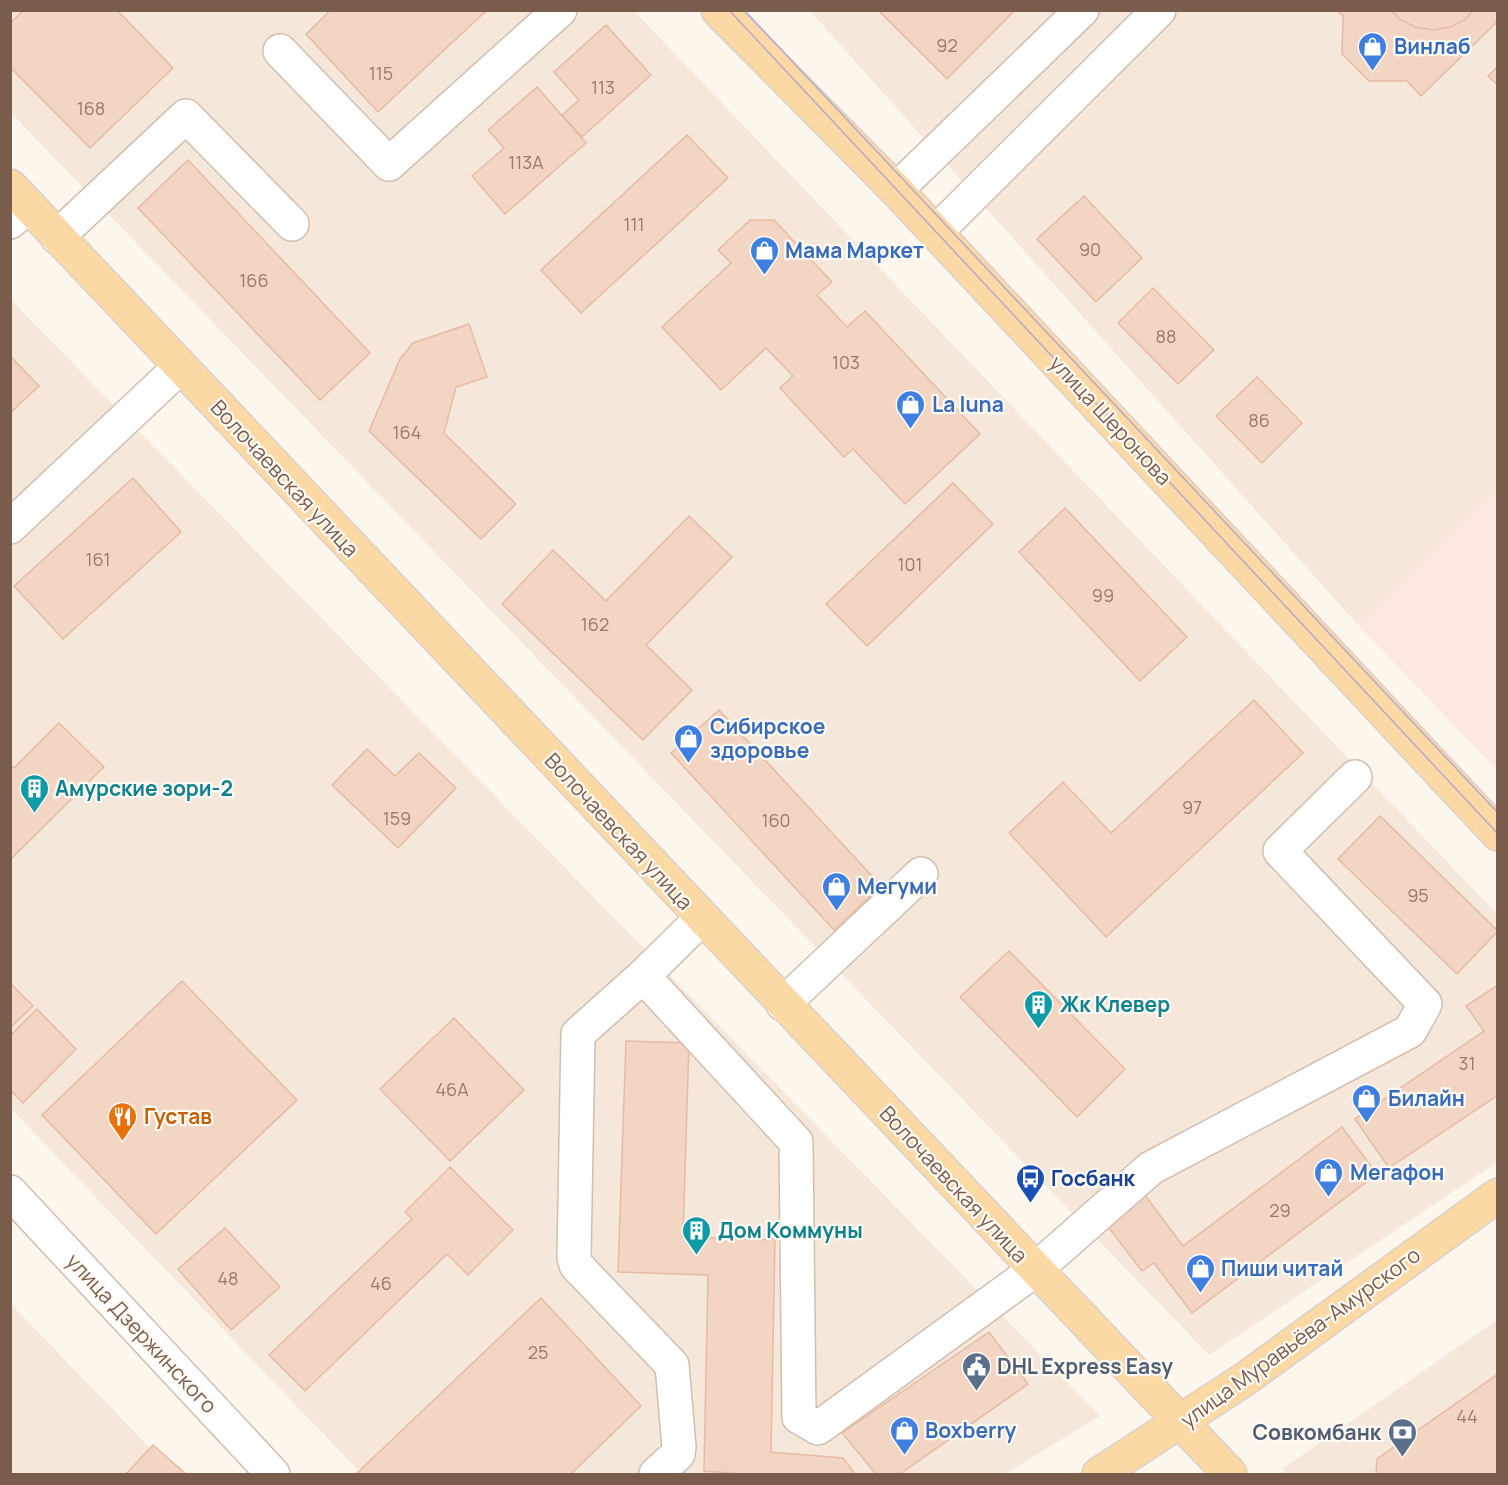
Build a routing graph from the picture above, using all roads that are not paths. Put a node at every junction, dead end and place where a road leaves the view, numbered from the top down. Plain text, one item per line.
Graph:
1 (560, 10) edge
2 (718, 10) edge
3 (1082, 10) edge
4 (1159, 10) edge
5 (280, 51) dead end
6 (896, 190) junction
7 (17, 205) edge
8 (292, 224) dead end
9 (936, 232) junction
10 (57, 237) junction
11 (180, 367) junction
12 (10, 526) edge
13 (1355, 777) dead end
14 (1497, 834) edge
15 (921, 874) dead end
16 (702, 918) junction
17 (643, 976) junction
18 (783, 1004) junction
19 (10, 1192) edge
20 (1497, 1195) edge
21 (1035, 1270) junction
22 (1182, 1422) junction
23 (273, 1474) edge
24 (656, 1474) edge
25 (1099, 1474) edge
26 (1230, 1474) edge

1 - 5 street
2 - 6 main road, улица Шеронова
3 - 6 street
4 - 9 street
6 - 9 main road, улица Шеронова
7 - 10 main road, Волочаевская улица
8 - 10 street
9 - 14 main road, улица Шеронова
10 - 11 main road, Волочаевская улица
11 - 12 street
11 - 16 main road, Волочаевская улица
13 - 21 street
15 - 18 street
16 - 17 street
16 - 18 main road, Волочаевская улица
17 - 21 street
17 - 24 street
18 - 21 main road, Волочаевская улица
19 - 23 street, улица Дзержинского
20 - 22 main road, улица Муравьёва-Амурского
21 - 22 main road, Волочаевская улица
22 - 25 main road, улица Муравьёва-Амурского
22 - 26 main road, Волочаевская улица

